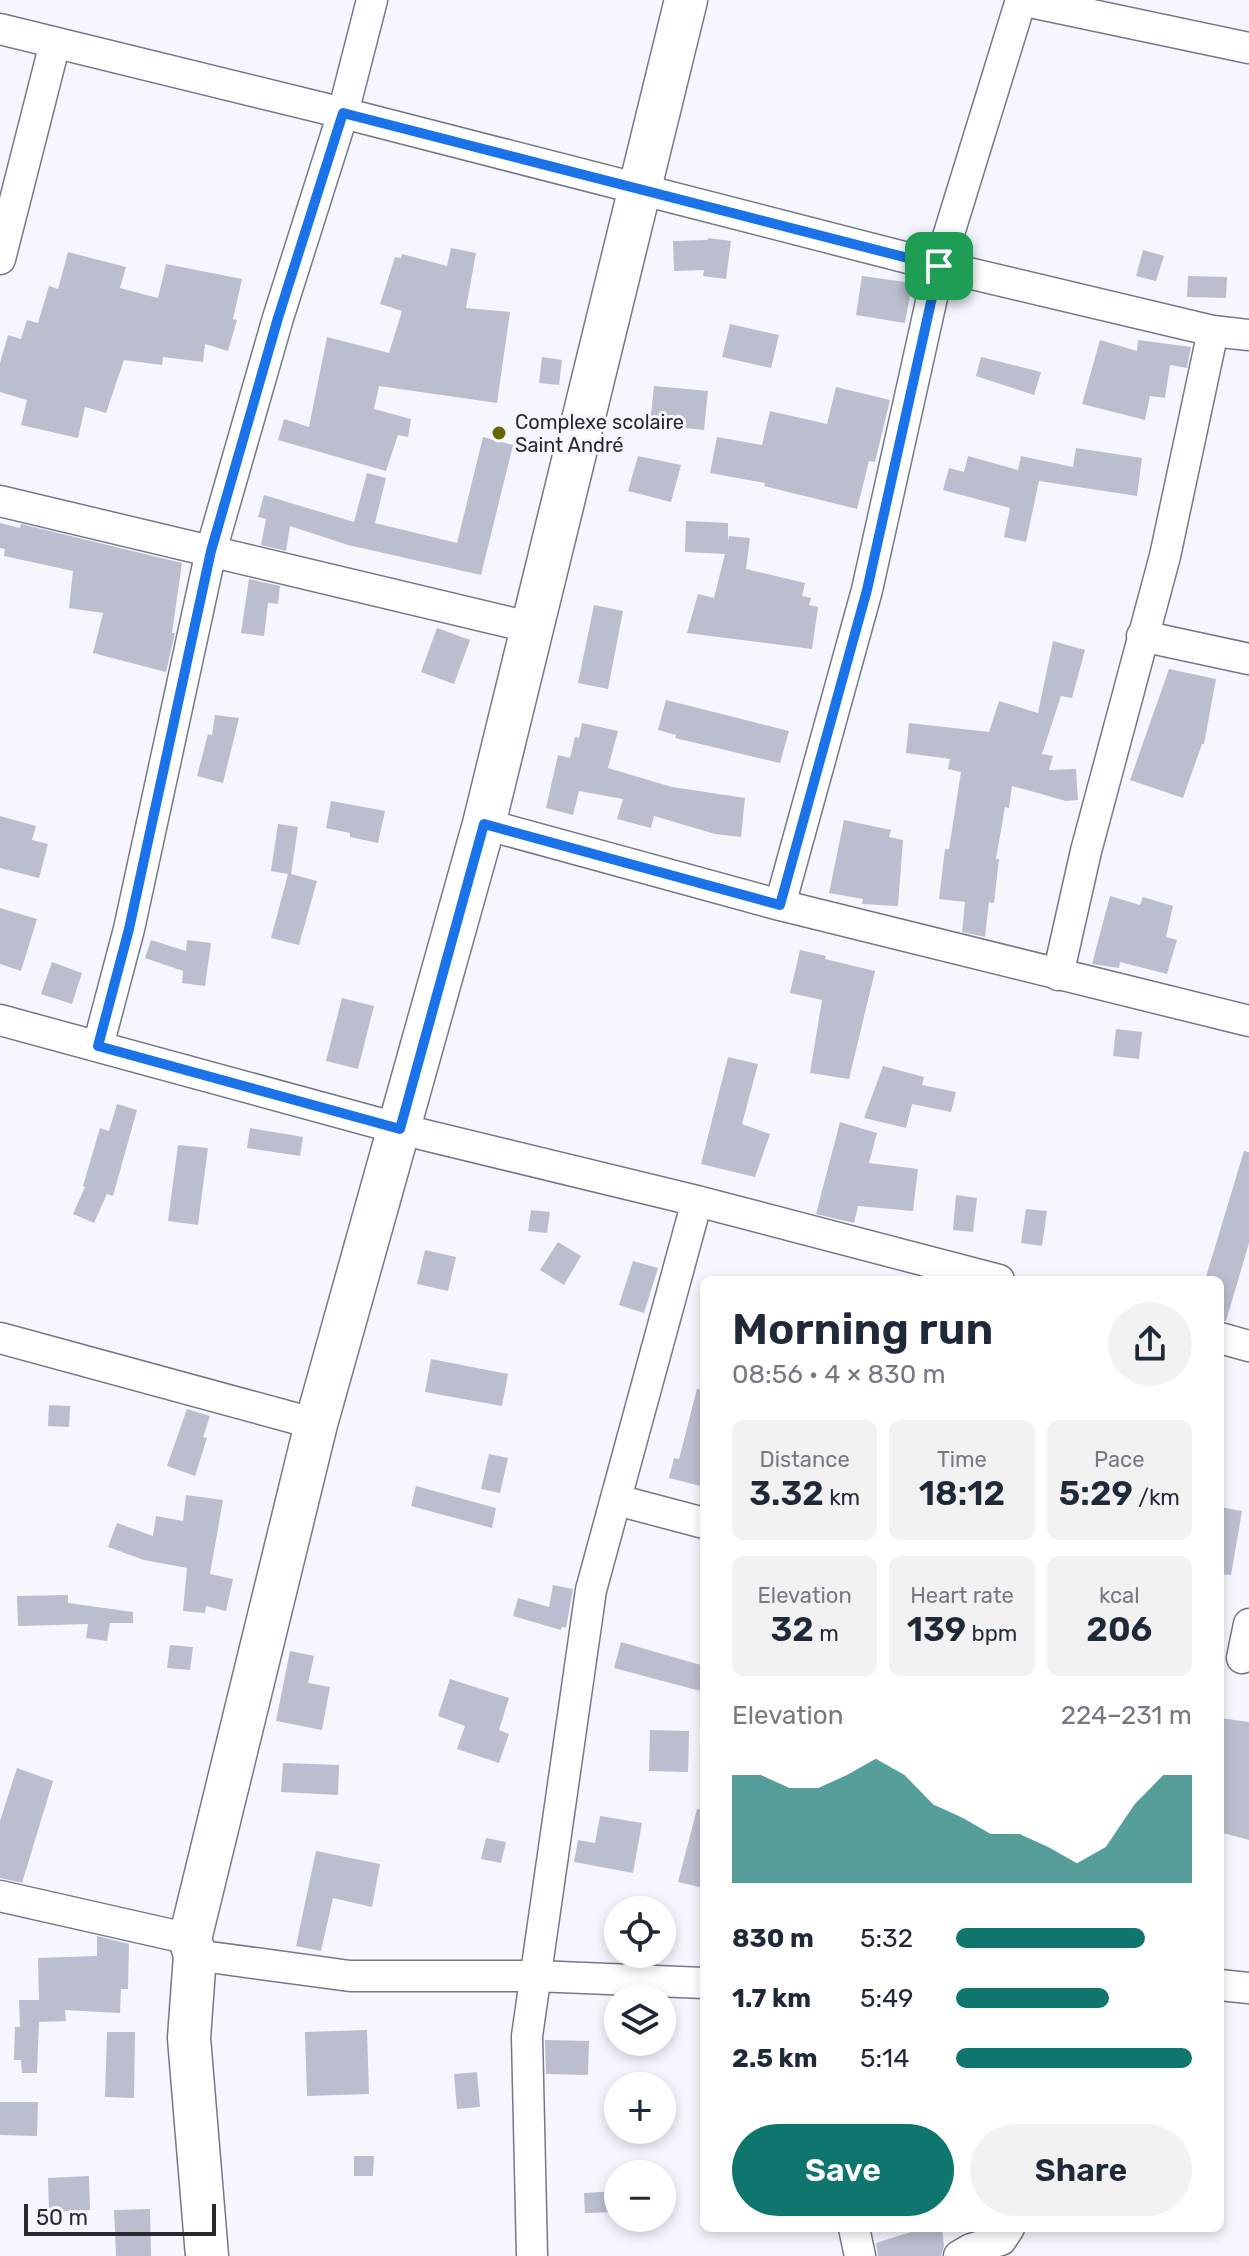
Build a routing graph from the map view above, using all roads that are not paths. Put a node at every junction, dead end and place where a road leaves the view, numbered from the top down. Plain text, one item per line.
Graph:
1 (372, 0) edge
2 (686, 0) edge
3 (1021, 0) edge
4 (0, 29) edge
5 (55, 43) junction
6 (1249, 48) edge
7 (343, 113) junction
8 (638, 190) junction
9 (0, 259) edge
10 (939, 266) junction
11 (1213, 331) junction
12 (1249, 335) edge
13 (0, 501) edge
14 (211, 551) junction
15 (533, 628) junction
16 (1142, 636) junction
17 (1249, 659) edge
18 (484, 824) junction
19 (780, 905) junction
20 (1058, 975) junction
21 (0, 1020) edge
22 (1249, 1021) edge
23 (98, 1046) junction
24 (400, 1129) junction
25 (697, 1201) junction
26 (984, 1276) edge
27 (0, 1338) edge
28 (1224, 1339) edge
29 (1249, 1346) edge
30 (316, 1424) junction
31 (617, 1500) junction
32 (700, 1522) edge
33 (1249, 1624) edge
34 (1237, 1657) edge
35 (0, 1896) edge
36 (192, 1947) junction
37 (536, 1976) junction
38 (700, 1983) edge
39 (1224, 1985) edge
40 (1249, 1988) edge
41 (855, 2232) edge
42 (1006, 2232) edge
43 (207, 2256) edge
44 (532, 2256) edge
45 (860, 2256) edge
46 (959, 2256) edge

1 - 7 street
2 - 8 street
3 - 6 street
3 - 10 street
4 - 5 street
5 - 7 street
5 - 9 street
7 - 8 street
7 - 14 street
8 - 10 street
8 - 15 street
10 - 11 street
10 - 19 street
11 - 12 street
11 - 16 street
13 - 14 street
14 - 15 street
14 - 23 street
15 - 18 street
16 - 17 street
16 - 20 street
18 - 19 street
18 - 24 street
19 - 20 street
20 - 22 street
21 - 23 street
23 - 24 street
24 - 25 street
24 - 30 street
25 - 26 street
25 - 31 street
27 - 30 street
28 - 29 street
30 - 36 street
31 - 32 street
31 - 37 street
33 - 34 street
35 - 36 street
36 - 37 street
36 - 43 street
37 - 38 street
37 - 44 street
39 - 40 street
41 - 45 street
42 - 46 street

